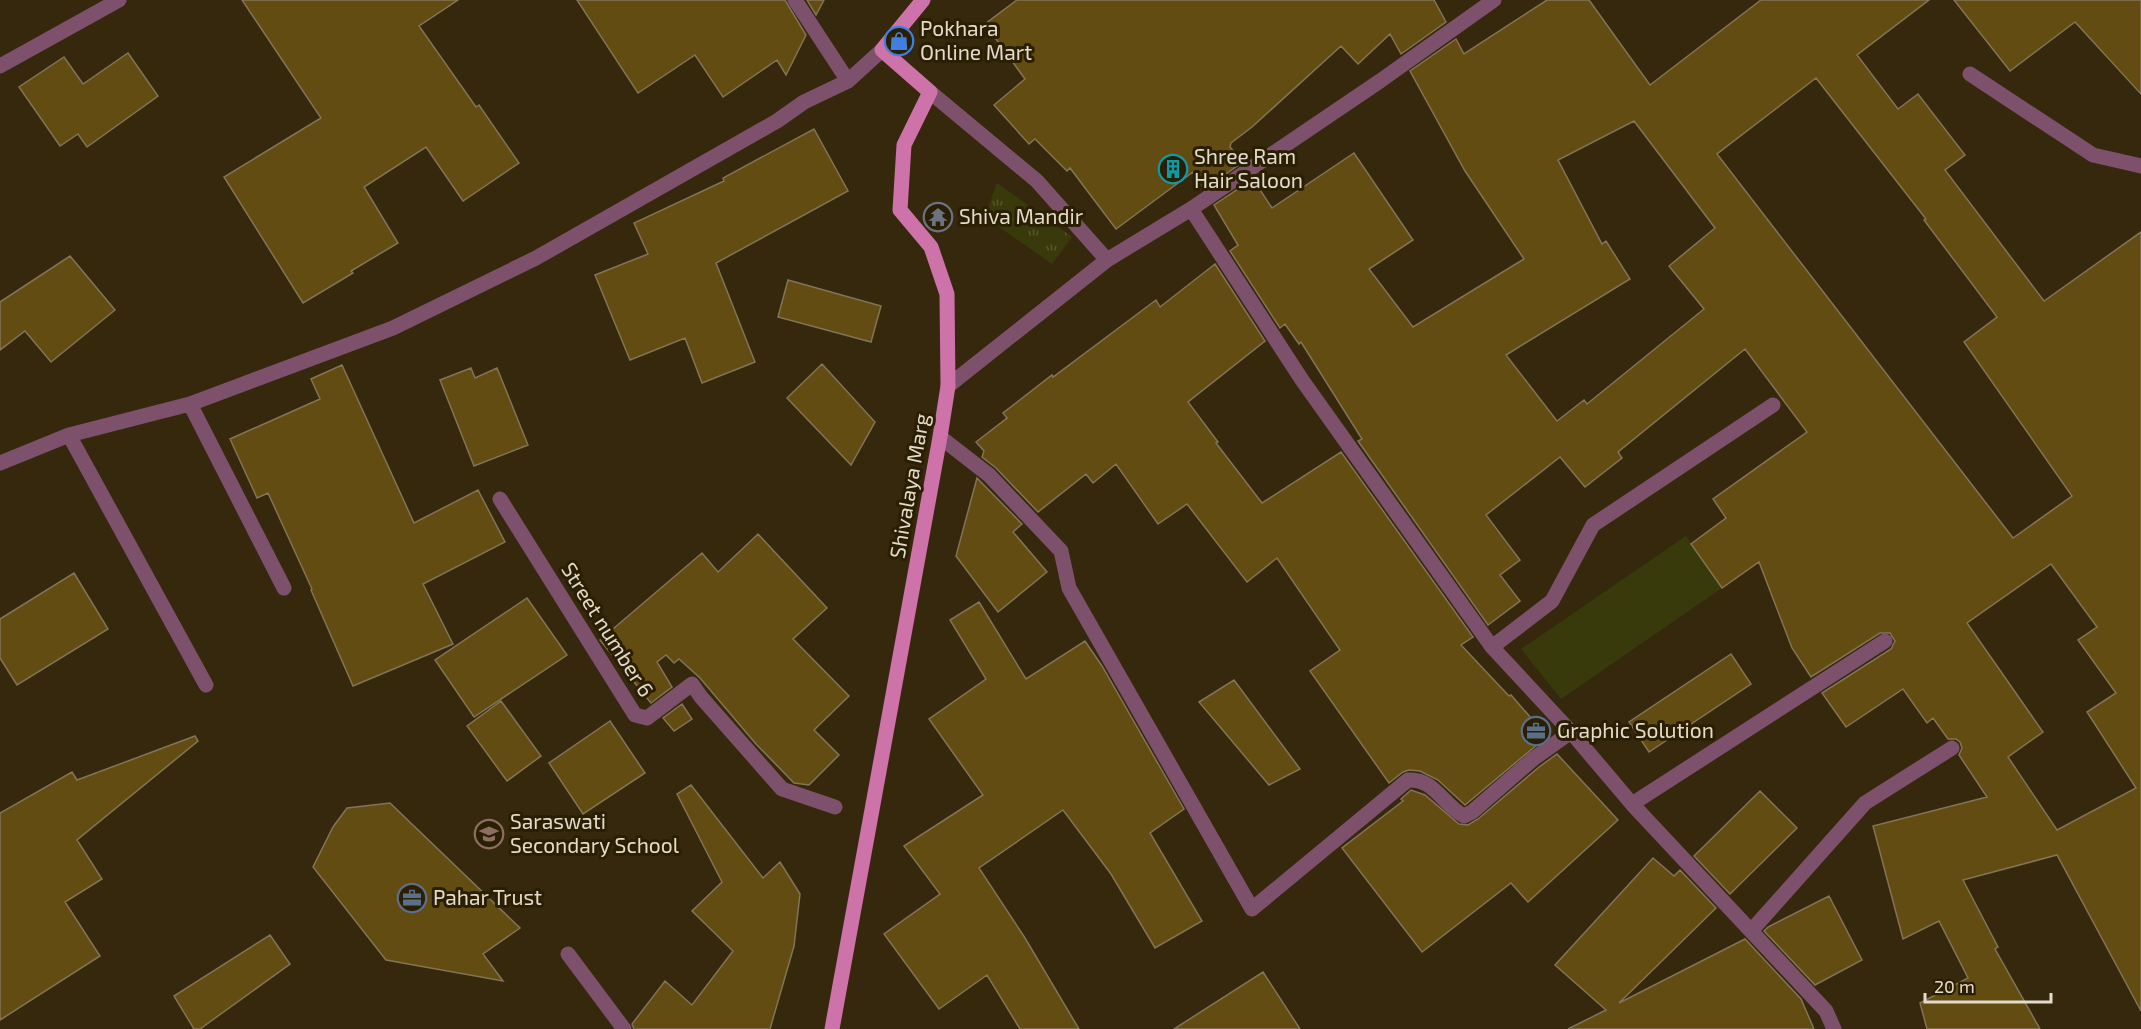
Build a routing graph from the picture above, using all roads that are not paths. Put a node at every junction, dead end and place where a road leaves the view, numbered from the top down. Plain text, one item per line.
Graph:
1 (119, 0) edge
2 (795, 0) edge
3 (923, 0) edge
4 (1494, 0) edge
5 (882, 50) junction
6 (0, 66) edge
7 (1970, 74) dead end
8 (848, 81) junction
9 (930, 92) junction
10 (2141, 166) edge
11 (1191, 209) junction
12 (1107, 260) junction
13 (948, 386) junction
14 (189, 404) junction
15 (1773, 405) dead end
16 (69, 435) junction
17 (940, 437) junction
18 (0, 463) edge
19 (500, 499) dead end
20 (284, 588) dead end
21 (1885, 641) dead end
22 (1492, 647) junction
23 (206, 685) dead end
24 (1571, 732) junction
25 (1952, 748) dead end
26 (1632, 804) junction
27 (835, 807) dead end
28 (1751, 931) junction
29 (568, 954) dead end
30 (624, 1029) edge
31 (832, 1029) edge
32 (1834, 1029) edge

1 - 6 street
2 - 8 street
3 - 5 main road
4 - 11 street
5 - 8 street
5 - 9 main road
7 - 10 street
8 - 14 street
9 - 12 street
9 - 13 main road, Shivalaya Marg
11 - 12 street
11 - 22 street
12 - 13 street
13 - 17 main road, Shivalaya Marg
14 - 16 street
14 - 20 street
15 - 22 street
16 - 18 street
16 - 23 street
17 - 24 street
17 - 31 main road, Shivalaya Marg
19 - 27 street, Street number 6
21 - 26 street
22 - 24 street
24 - 26 street
25 - 28 street
26 - 28 street
28 - 32 street
29 - 30 street

